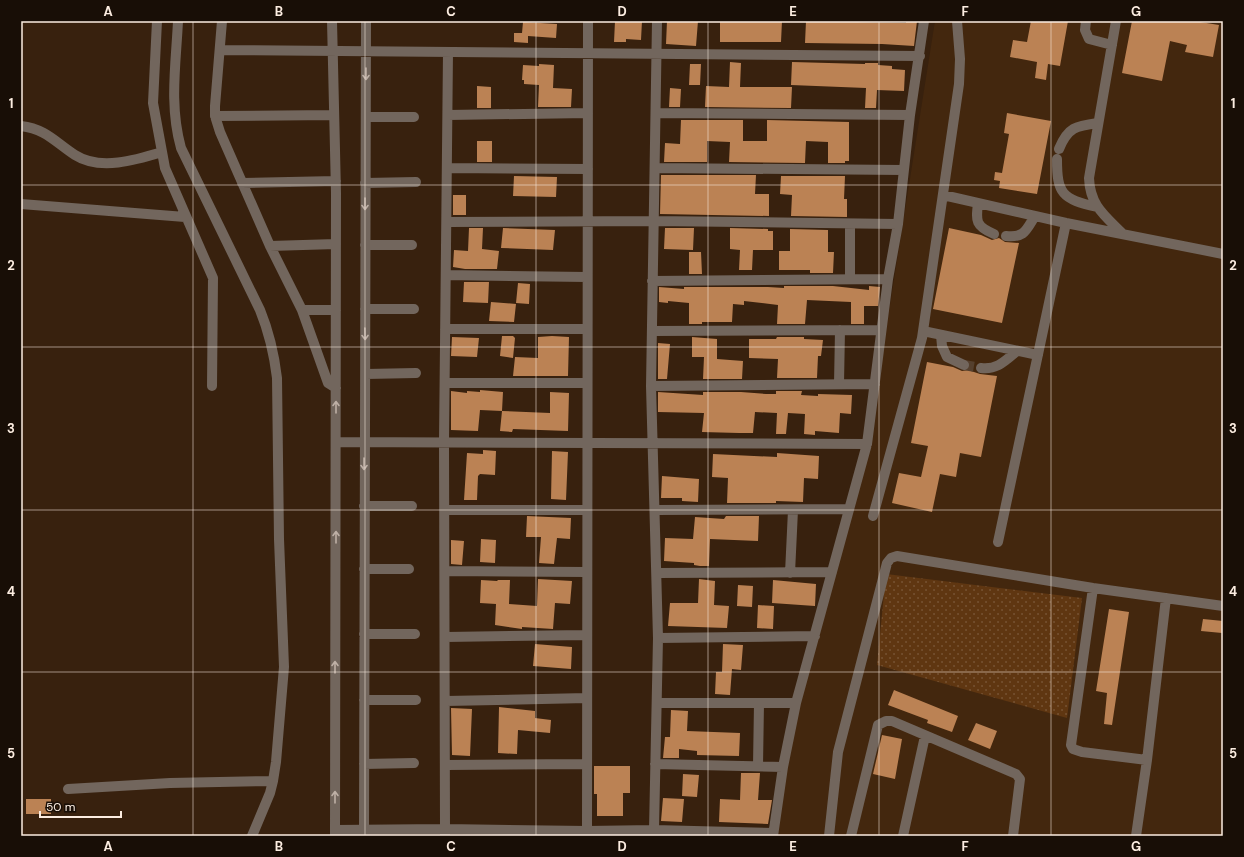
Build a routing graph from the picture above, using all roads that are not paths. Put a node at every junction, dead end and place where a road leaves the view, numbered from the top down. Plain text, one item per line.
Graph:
1 (157, 21) edge
2 (178, 21) edge
3 (222, 21) edge
4 (332, 21) edge
5 (366, 21) edge
6 (588, 21) edge
7 (657, 21) edge
8 (924, 21) edge
9 (958, 21) edge
10 (1086, 21) edge
11 (1116, 21) edge
12 (1112, 45) junction
13 (220, 50) junction
14 (332, 51) junction
15 (366, 51) junction
16 (448, 52) junction
17 (588, 52) junction
18 (657, 53) junction
19 (920, 56) junction
20 (588, 113) junction
21 (656, 113) junction
22 (334, 115) junction
23 (448, 115) junction
24 (910, 115) junction
25 (215, 116) junction
26 (366, 117) junction
27 (414, 117) dead end
28 (1098, 123) junction
29 (21, 126) edge
30 (162, 152) junction
31 (447, 168) junction
32 (654, 168) junction
33 (588, 169) junction
34 (904, 170) junction
35 (336, 180) junction
36 (416, 182) dead end
37 (242, 183) junction
38 (365, 183) junction
39 (943, 195) junction
40 (978, 203) junction
41 (21, 204) edge
42 (1097, 207) junction
43 (1035, 216) junction
44 (185, 217) junction
45 (588, 221) junction
46 (653, 221) junction
47 (447, 222) junction
48 (1066, 223) junction
49 (850, 224) junction
50 (898, 224) junction
51 (1122, 233) junction
52 (994, 234) dead end
53 (1006, 236) dead end
54 (336, 244) junction
55 (365, 245) junction
56 (412, 245) dead end
57 (270, 246) junction
58 (1223, 254) edge
59 (446, 275) junction
60 (587, 278) junction
61 (850, 279) junction
62 (888, 279) junction
63 (652, 281) junction
64 (414, 309) dead end
65 (302, 310) junction
66 (336, 310) junction
67 (364, 310) junction
68 (445, 329) junction
69 (587, 329) junction
70 (840, 330) junction
71 (881, 330) junction
72 (652, 331) junction
73 (923, 331) junction
74 (941, 335) junction
75 (1017, 351) junction
76 (1038, 355) junction
77 (964, 365) tunnel mouth
78 (981, 368) tunnel mouth
79 (416, 373) dead end
80 (366, 374) junction
81 (445, 383) junction
82 (587, 383) junction
83 (839, 384) junction
84 (875, 384) junction
85 (212, 386) dead end
86 (651, 386) junction
87 (336, 388) junction
88 (336, 442) junction
89 (364, 442) junction
90 (444, 442) junction
91 (587, 442) junction
92 (653, 443) junction
93 (867, 444) junction
94 (364, 506) junction
95 (412, 506) dead end
96 (848, 509) junction
97 (445, 510) junction
98 (587, 510) junction
99 (655, 510) junction
100 (793, 510) junction
101 (873, 516) dead end
102 (998, 542) dead end
103 (409, 569) dead end
104 (364, 570) junction
105 (445, 571) junction
106 (587, 572) junction
107 (790, 572) junction
108 (832, 572) junction
109 (657, 573) junction
110 (1093, 588) junction
111 (1166, 598) junction
112 (1223, 606) edge
113 (364, 634) junction
114 (415, 634) dead end
115 (586, 635) junction
116 (814, 636) junction
117 (446, 637) junction
118 (658, 638) junction
119 (587, 698) junction
120 (364, 700) junction
121 (416, 700) dead end
122 (446, 701) junction
123 (657, 703) junction
124 (759, 703) junction
125 (796, 703) junction
126 (925, 736) junction
127 (1147, 760) junction
128 (414, 763) dead end
129 (364, 764) junction
130 (586, 764) junction
131 (655, 764) junction
132 (446, 766) junction
133 (758, 766) junction
134 (783, 767) junction
135 (273, 781) junction
136 (68, 789) dead end
137 (654, 830) junction
138 (587, 831) junction
139 (335, 833) edge
140 (364, 833) edge
141 (445, 833) edge
142 (773, 834) edge
143 (252, 836) edge
144 (829, 836) edge
145 (851, 836) edge
146 (903, 836) edge
147 (1013, 836) edge
148 (1136, 836) edge

1 - 30 street
2 - 135 street
3 - 13 street
4 - 14 street
5 - 15 street
6 - 17 street
7 - 18 street
8 - 19 street
9 - 39 street
10 - 12 street
11 - 12 street
12 - 28 street
13 - 14 street
13 - 25 street
14 - 15 street
14 - 22 street
15 - 16 street
15 -> 26 street
16 - 17 street
16 - 23 street
17 - 18 street
17 - 20 street
18 - 19 street
18 - 21 street
19 - 24 street
20 - 23 street
20 - 33 street
21 - 24 street
21 - 32 street
22 - 25 street
22 - 35 street
23 - 31 street
24 - 34 street
25 - 37 street
26 - 27 street
26 - 38 street
28 - 42 street
28 - 42 street
29 - 30 street
30 - 44 street
31 - 33 street
31 - 47 street
32 - 34 street
32 - 46 street
33 - 45 street
34 - 50 street
35 - 37 street
35 - 54 street
36 - 38 street
37 - 57 street
38 -> 55 street
39 - 40 street
39 - 73 street
40 - 43 street
40 - 52 street
41 - 44 street
42 - 51 street
43 - 48 street
43 - 53 street
44 - 85 street
45 - 46 street
45 - 47 street
45 - 60 street
46 - 49 street
46 - 63 street
47 - 59 street
48 - 51 street
48 - 76 street
49 - 50 street
49 - 61 street
50 - 62 street
51 - 58 street
54 - 57 street
54 - 66 street
55 - 56 street
55 - 67 street
57 - 65 street
59 - 60 street
59 - 68 street
60 - 69 street
61 - 62 street
61 - 63 street
62 - 71 street
63 - 72 street
64 - 67 street
65 - 66 street
65 - 87 street
66 - 87 street
67 -> 80 street
68 - 69 street
68 - 81 street
69 - 82 street
70 - 71 street
70 - 72 street
70 - 83 street
71 - 84 street
72 - 86 street
73 - 74 street
73 - 101 street
74 - 75 street
74 - 77 street
75 - 76 street
75 - 78 street
76 - 102 street
79 - 80 street
80 - 89 street
81 - 82 street
81 - 90 street
82 - 91 street
83 - 84 street
83 - 86 street
84 - 93 street
86 - 92 street
88 -> 87 street
88 - 89 street
139 -> 88 street
89 - 90 street
89 -> 94 street
90 - 91 street
90 - 97 street
91 - 92 street
91 - 98 street
92 - 93 street
92 - 99 street
93 - 96 street
94 - 95 street
94 - 104 street
96 - 100 street
96 - 108 street
97 - 98 street
97 - 105 street
98 - 106 street
99 - 100 street
99 - 109 street
100 - 107 street
103 - 104 street
104 - 113 street
105 - 106 street
105 - 117 street
106 - 115 street
107 - 108 street
107 - 109 street
108 - 116 street
109 - 118 street
110 - 111 street
110 - 127 street
110 - 144 street
111 - 112 street
111 - 127 street
113 - 114 street
113 - 120 street
115 - 117 street
115 - 119 street
116 - 118 street
116 - 125 street
117 - 122 street
118 - 123 street
119 - 122 street
119 - 130 street
120 - 121 street
120 - 129 street
122 - 132 street
123 - 124 street
123 - 131 street
124 - 125 street
124 - 133 street
125 - 134 street
126 - 145 street
126 - 146 street
126 - 147 street
127 - 148 street
128 - 129 street
129 - 140 street
130 - 132 street
130 - 138 street
131 - 133 street
131 - 137 street
132 - 141 street
133 - 134 street
134 - 142 street
135 - 136 street
135 - 143 street
137 - 138 street
137 - 142 street
138 - 141 street
139 - 140 street
140 - 141 street

